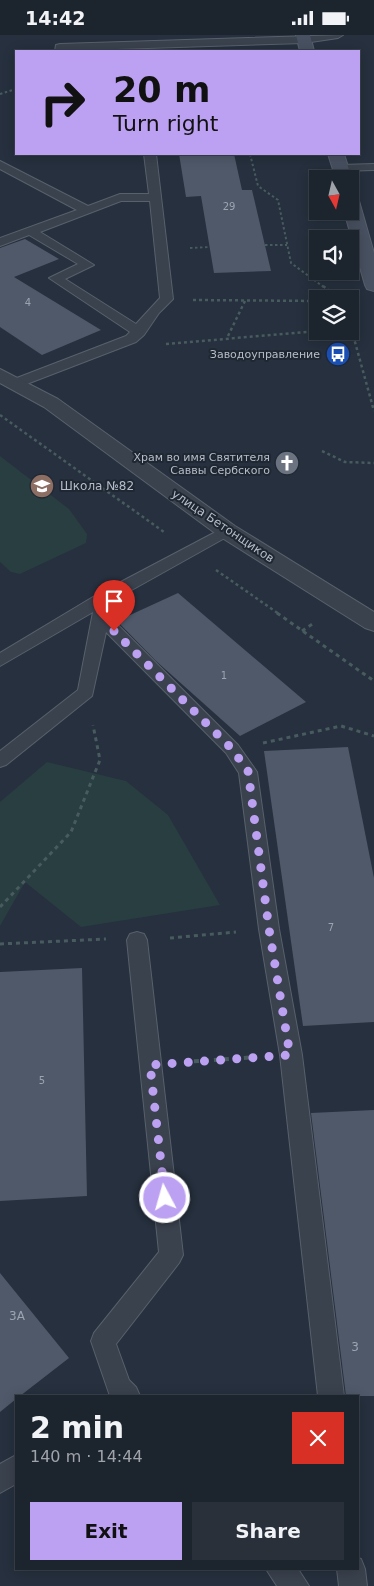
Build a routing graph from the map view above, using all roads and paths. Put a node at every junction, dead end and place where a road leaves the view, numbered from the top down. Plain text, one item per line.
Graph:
1 (338, 35) edge
2 (305, 42) edge
3 (60, 50) edge
4 (15, 89) edge
5 (0, 94) edge
6 (150, 155) edge
7 (250, 155) edge
8 (0, 164) edge
9 (340, 167) edge
10 (374, 167) edge
11 (155, 197) junction
12 (87, 210) junction
13 (355, 220) edge
14 (30, 231) junction
15 (0, 242) edge
16 (265, 245) dead end
17 (287, 245) junction
18 (374, 285) edge
19 (328, 290) edge
20 (167, 299) junction
21 (245, 301) junction
22 (309, 301) edge
23 (138, 332) junction
24 (309, 332) edge
25 (228, 337) junction
26 (354, 340) edge
27 (165, 345) dead end
28 (7, 379) edge
29 (374, 411) edge
30 (322, 451) dead end
31 (374, 463) edge
32 (227, 531) junction
33 (104, 598) junction
34 (102, 618) junction
35 (374, 623) edge
36 (0, 660) edge
37 (86, 692) junction
38 (374, 736) edge
39 (232, 749) junction
40 (0, 761) edge
41 (0, 907) edge
42 (136, 940) dead end
43 (290, 1055) junction
44 (150, 1065) junction
45 (118, 1393) edge
46 (331, 1395) edge
47 (15, 1469) edge
48 (0, 1480) edge
49 (281, 1570) edge
50 (351, 1570) edge
51 (295, 1586) edge
52 (353, 1586) edge

1 - 2 lane
2 - 3 lane
4 - 5 path
6 - 11 lane
7 - 17 path
8 - 12 lane
9 - 10 lane
11 - 12 lane
11 - 20 lane
12 - 14 lane
13 - 18 main road
14 - 15 lane
14 - 23 lane
16 - 17 path
17 - 19 path
20 - 21 path
20 - 23 lane
21 - 22 path
21 - 25 path
23 - 28 lane
24 - 25 path
25 - 27 path
26 - 29 path
28 - 32 street, улица Бетонщиков
30 - 31 path
32 - 33 lane
32 - 35 street, улица Бетонщиков
33 - 34 lane
33 - 36 lane
34 - 37 lane
34 - 39 lane
37 - 40 lane
37 - 41 path
38 - 39 path
39 - 43 lane
42 - 44 lane
43 - 44 path
43 - 46 lane
44 - 45 lane
47 - 48 lane
49 - 51 lane
50 - 52 lane

